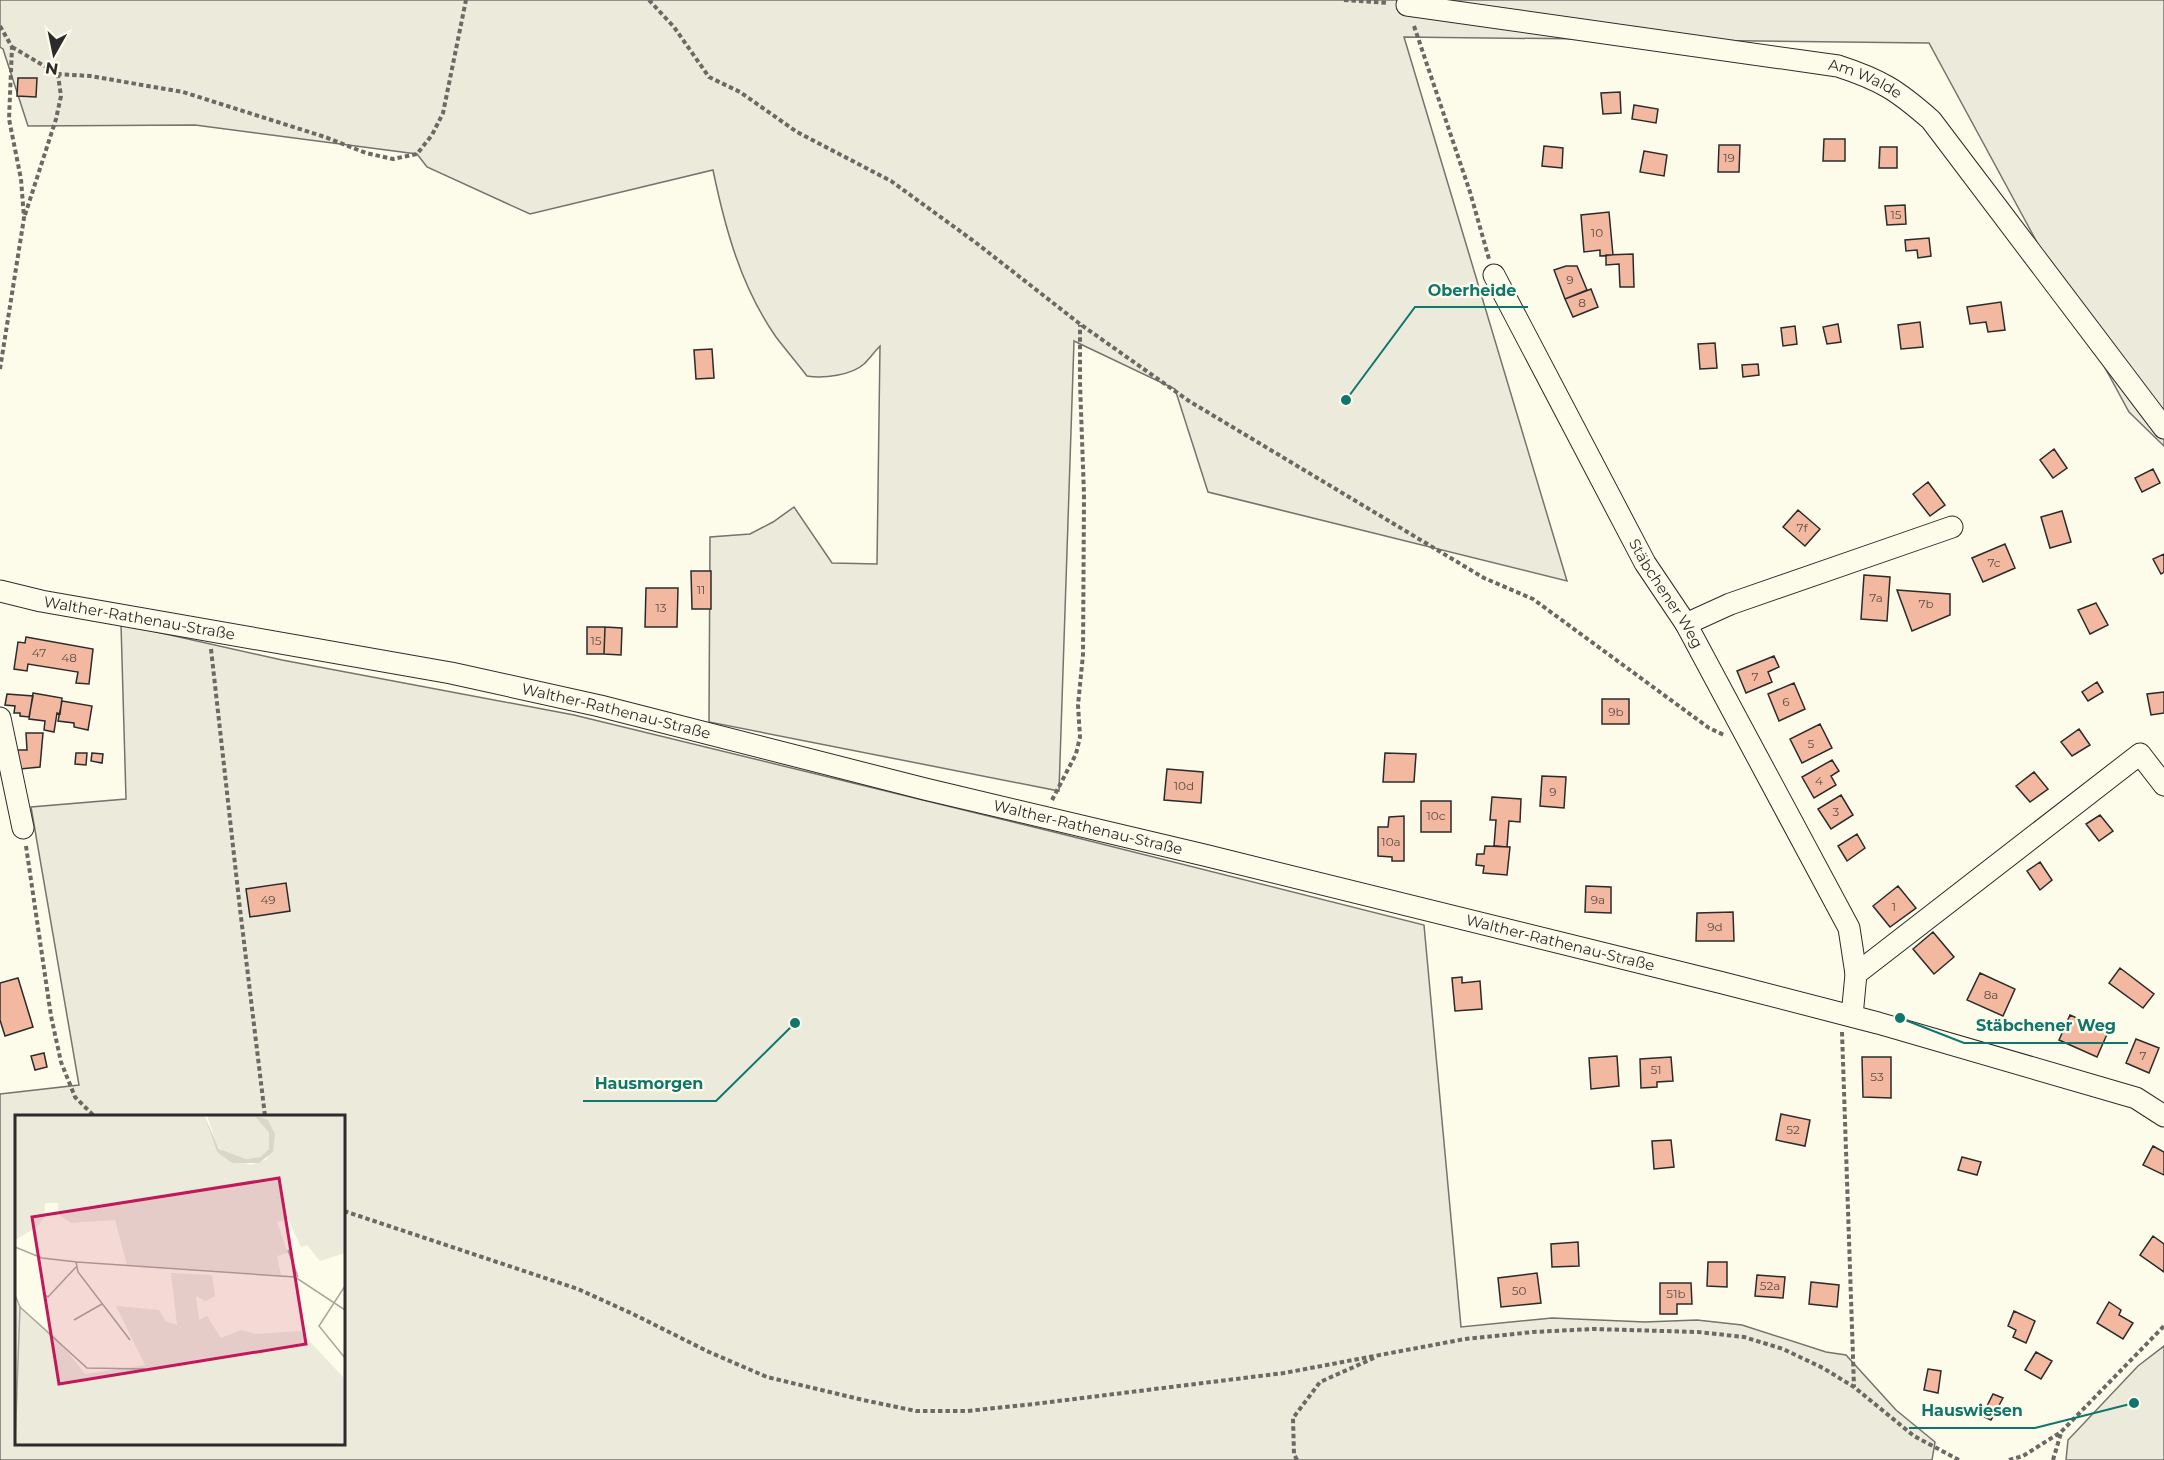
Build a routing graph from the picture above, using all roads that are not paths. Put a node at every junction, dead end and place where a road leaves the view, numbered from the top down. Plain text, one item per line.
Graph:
1 (1407, 5) road end
2 (1494, 275) road end
3 (2164, 428) edge
4 (1952, 527) dead end
5 (0, 591) edge
6 (1686, 624) junction
7 (0, 718) edge
8 (2164, 785) edge
9 (23, 828) road end
10 (1856, 974) junction
11 (1848, 1015) junction
12 (2164, 1116) edge

1 - 3 street, Am Walde
2 - 6 street, Stäbchener Weg
4 - 6 street
5 - 11 street, Walther-Rathenau-Straße
6 - 10 street, Stäbchener Weg
7 - 9 street
8 - 10 street
10 - 11 street, Stäbchener Weg
11 - 12 street, Walther-Rathenau-Straße

